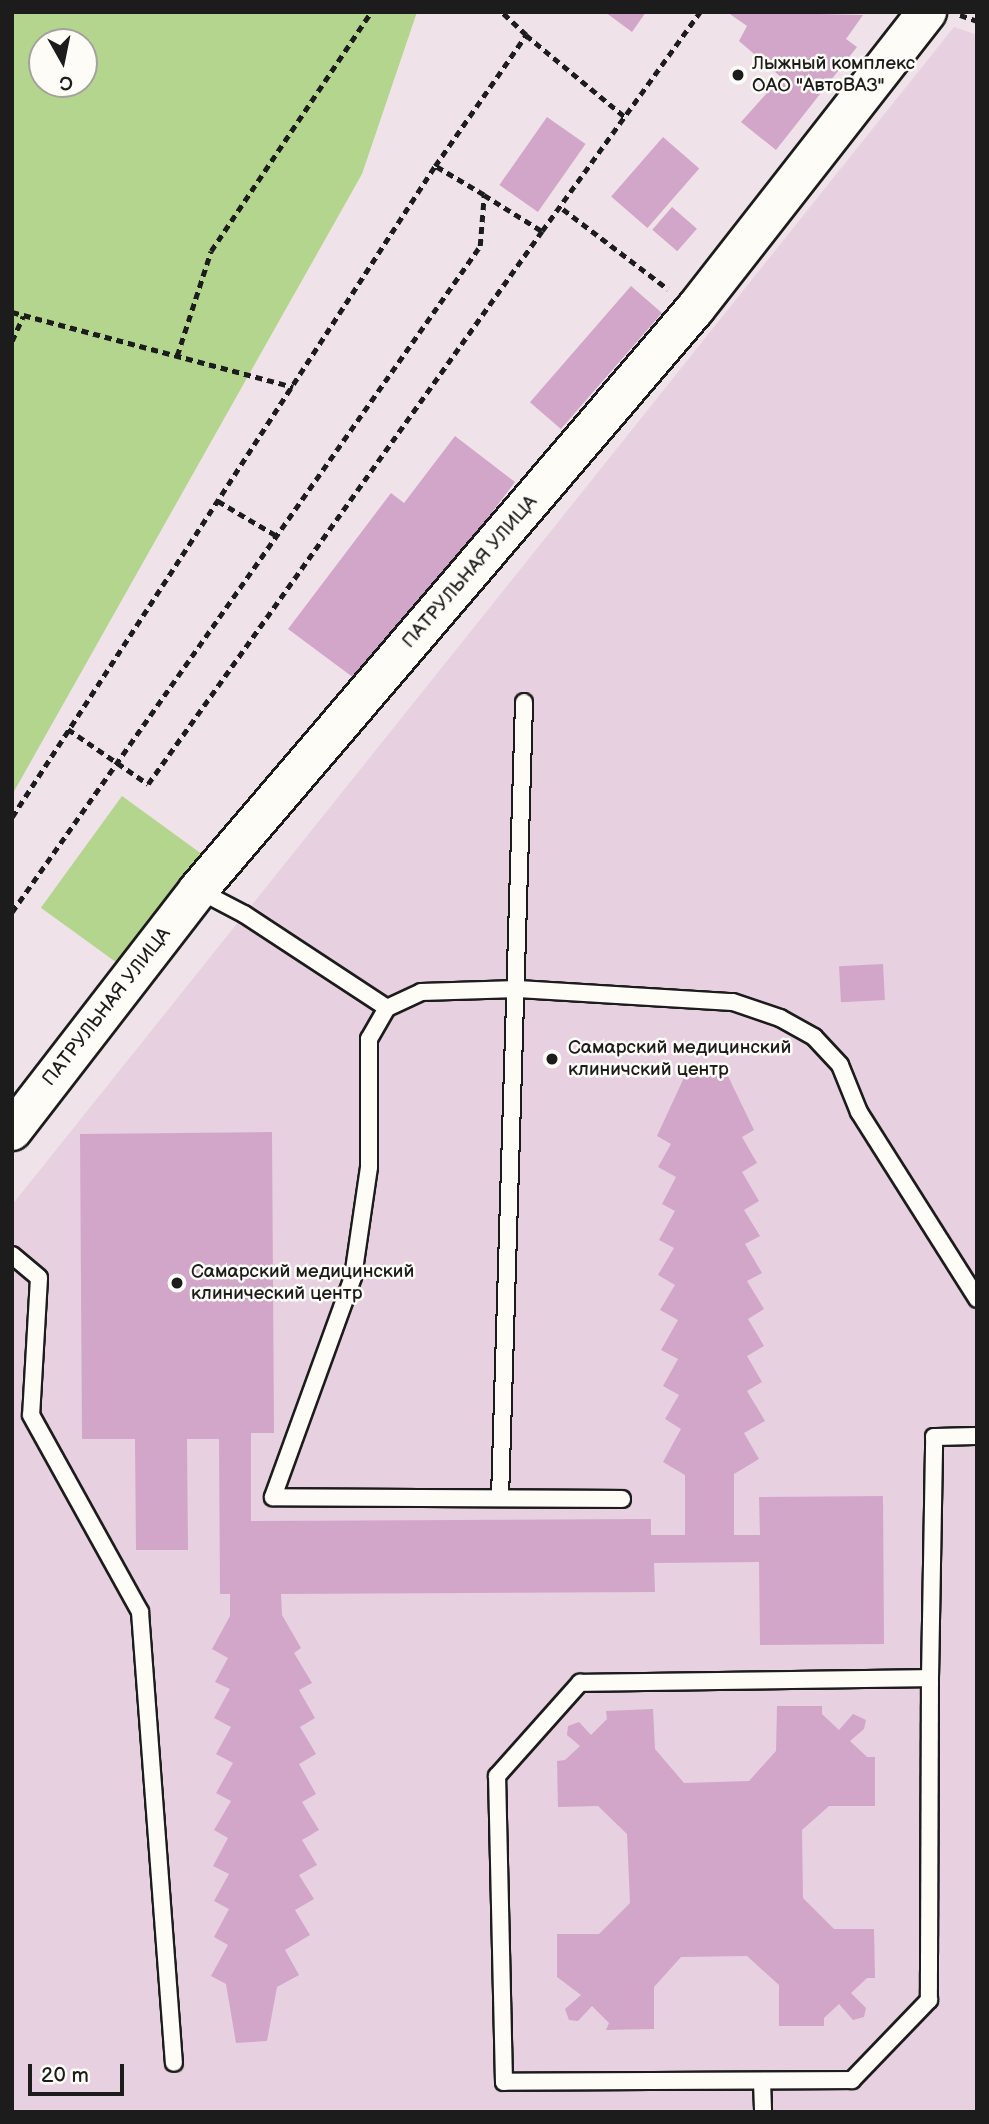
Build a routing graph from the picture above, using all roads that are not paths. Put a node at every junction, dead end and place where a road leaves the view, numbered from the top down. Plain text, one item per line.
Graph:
1 (927, 12) edge
2 (524, 702) dead end
3 (198, 890) junction
4 (518, 989) junction
5 (387, 1008) junction
6 (12, 1131) edge
7 (12, 1255) edge
8 (977, 1299) edge
9 (977, 1436) edge
10 (500, 1498) junction
11 (622, 1499) dead end
12 (930, 1678) junction
13 (174, 2063) dead end
14 (762, 2081) junction
15 (763, 2112) edge

1 - 3 street, ПАТРУЛЬНАЯ УЛИЦА
2 - 4 lane
3 - 5 lane
3 - 6 street, ПАТРУЛЬНАЯ УЛИЦА
4 - 5 lane
4 - 8 lane
4 - 10 lane
5 - 10 lane
7 - 13 lane
9 - 12 lane
10 - 11 lane
12 - 14 lane
12 - 14 lane
14 - 15 lane

